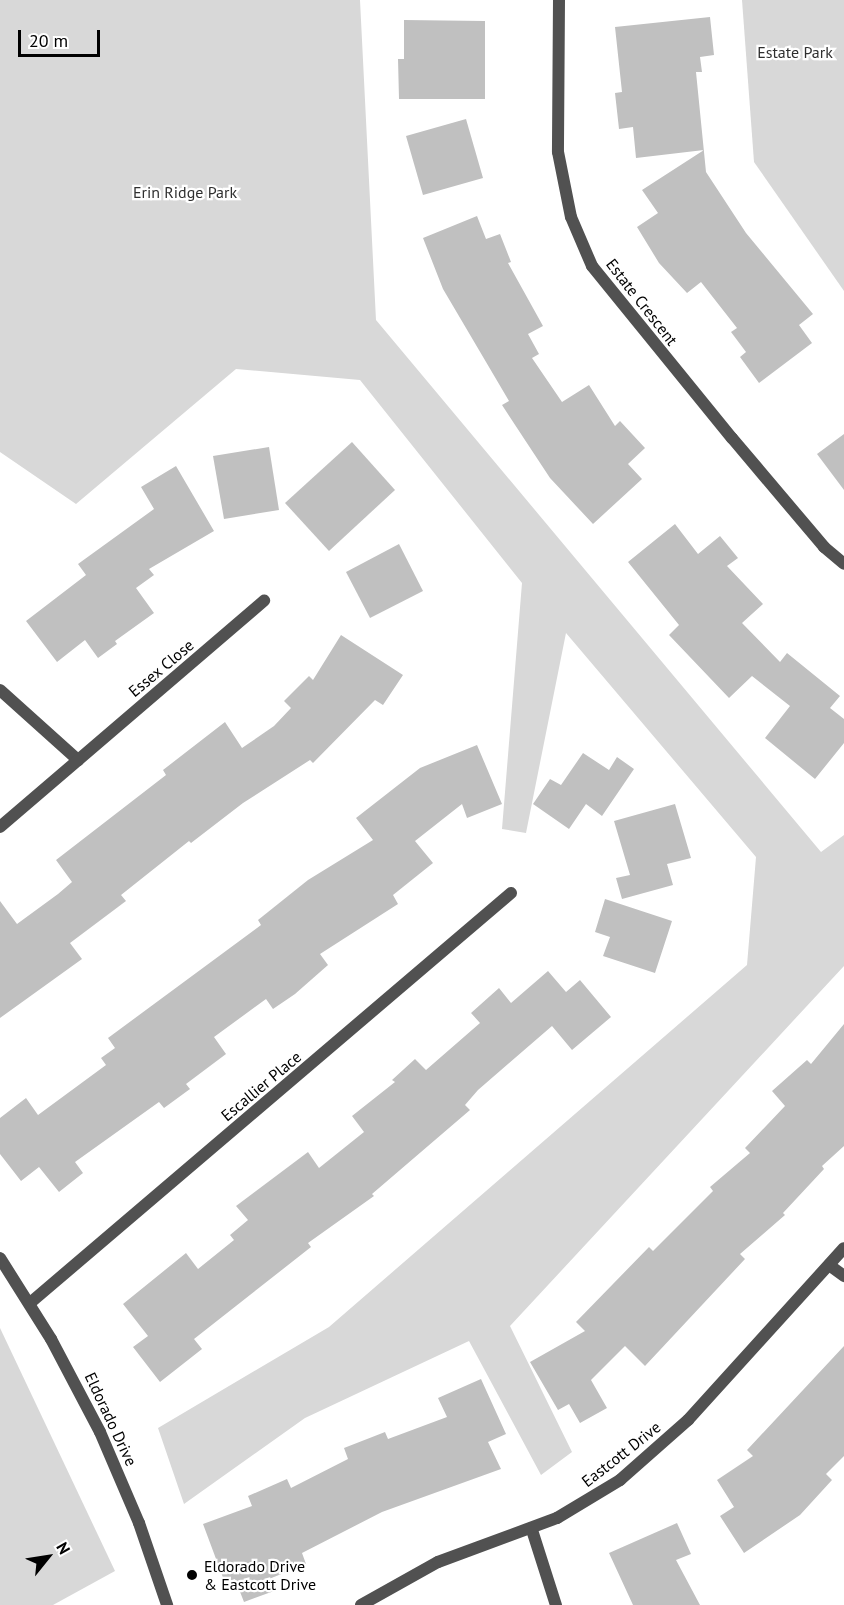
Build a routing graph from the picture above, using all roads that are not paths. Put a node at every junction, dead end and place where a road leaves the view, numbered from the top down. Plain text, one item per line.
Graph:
1 (559, 0) edge
2 (844, 564) edge
3 (264, 601) dead end
4 (0, 690) edge
5 (78, 760) junction
6 (0, 827) edge
7 (511, 892) dead end
8 (844, 1248) edge
9 (0, 1258) edge
10 (829, 1265) junction
11 (844, 1276) edge
12 (30, 1303) junction
13 (532, 1530) junction
14 (167, 1605) edge
15 (361, 1605) edge
16 (556, 1605) edge

1 - 2 street, Estate Crescent
3 - 5 street, Essex Close
4 - 5 street
5 - 6 street, Essex Close
7 - 12 street, Escallier Place
8 - 10 street, Eastcott Drive
9 - 12 street, Eldorado Drive
10 - 11 street
10 - 13 street, Eastcott Drive
12 - 14 street, Eldorado Drive
13 - 15 street, Eastcott Drive
13 - 16 street

